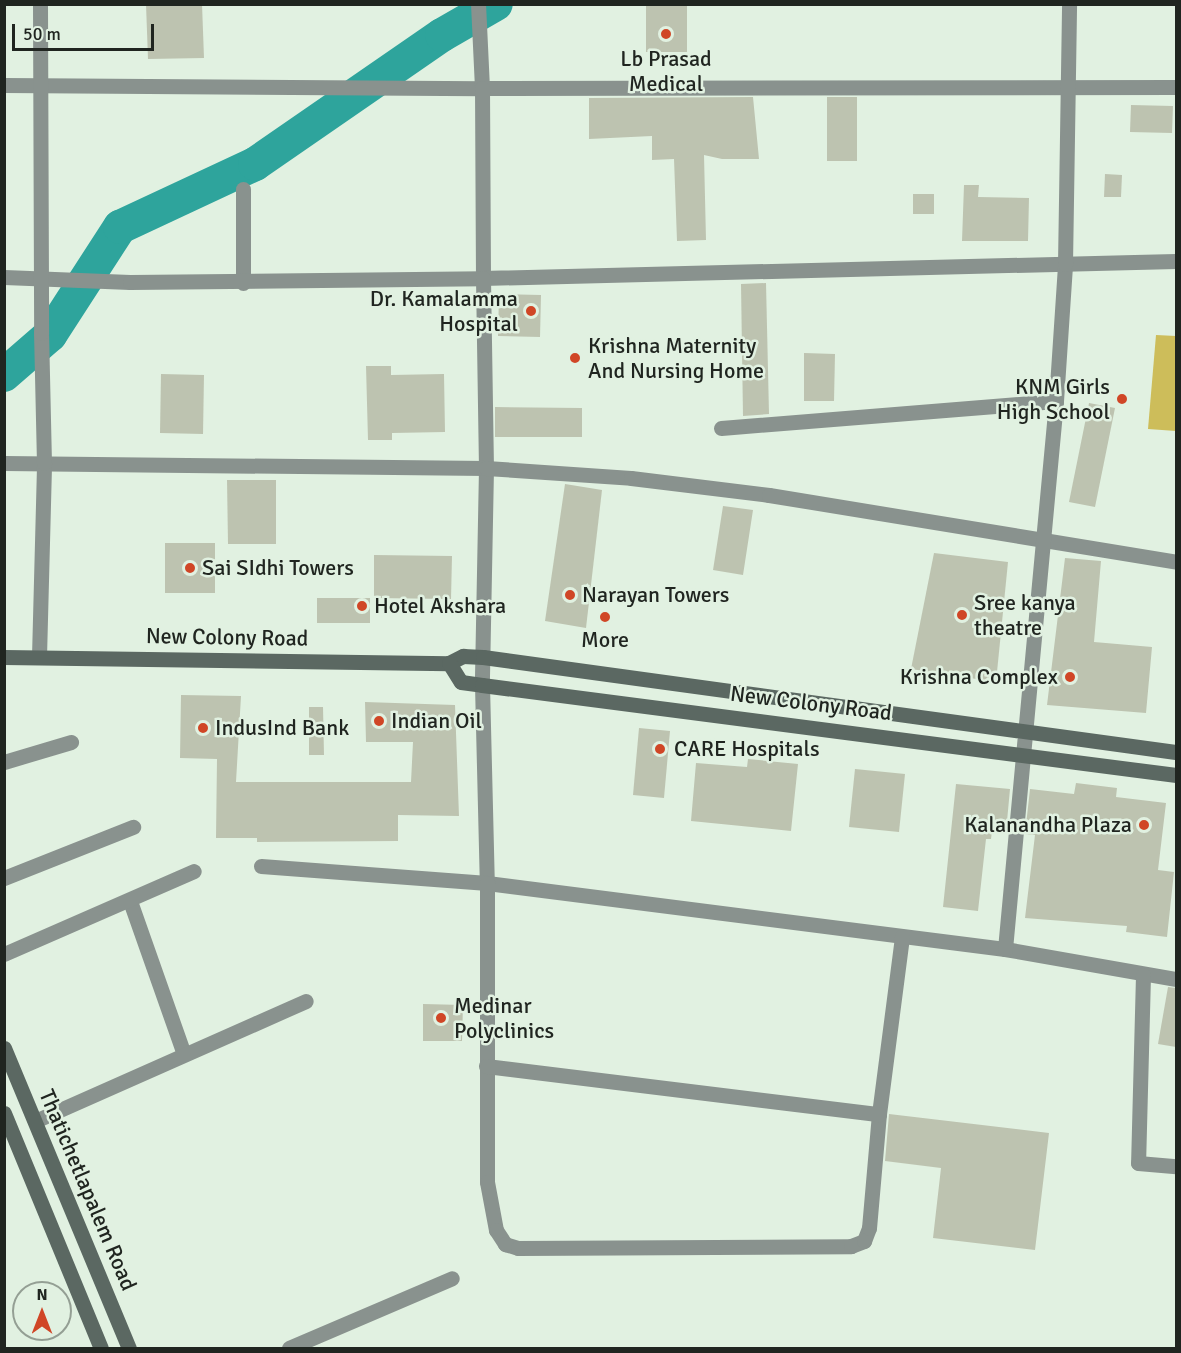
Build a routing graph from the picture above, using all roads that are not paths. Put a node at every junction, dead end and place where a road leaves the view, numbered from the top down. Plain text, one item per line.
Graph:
1 (40, 4) edge
2 (478, 4) edge
3 (1069, 4) edge
4 (43, 84) junction
5 (4, 85) edge
6 (1068, 85) junction
7 (1176, 87) edge
8 (482, 88) junction
9 (243, 189) dead end
10 (1176, 261) edge
11 (1065, 264) junction
12 (4, 277) edge
13 (41, 278) junction
14 (483, 278) junction
15 (243, 282) junction
16 (1056, 401) junction
17 (721, 428) dead end
18 (44, 462) junction
19 (4, 463) edge
20 (486, 468) junction
21 (1044, 538) junction
22 (1176, 562) edge
23 (4, 657) edge
24 (39, 657) junction
25 (483, 657) junction
26 (449, 663) junction
27 (482, 685) junction
28 (1023, 730) junction
29 (71, 742) dead end
30 (1176, 752) edge
31 (1021, 753) junction
32 (4, 762) edge
33 (1176, 775) edge
34 (133, 827) dead end
35 (261, 866) dead end
36 (194, 871) dead end
37 (4, 878) edge
38 (487, 883) junction
39 (130, 901) junction
40 (902, 936) junction
41 (1005, 949) junction
42 (4, 954) edge
43 (1143, 975) junction
44 (1176, 979) edge
45 (306, 1001) dead end
46 (4, 1048) edge
47 (183, 1054) junction
48 (486, 1066) junction
49 (4, 1113) edge
50 (879, 1114) junction
51 (35, 1121) junction
52 (1176, 1166) edge
53 (452, 1278) dead end
54 (101, 1348) edge
55 (129, 1348) edge
56 (289, 1348) edge

1 - 4 street
2 - 8 street
3 - 6 street
4 - 5 street
4 - 8 street
4 - 13 street
6 - 7 street
6 - 8 street
6 - 11 street
8 - 14 street
9 - 15 street
10 - 11 street
11 - 14 street
11 - 16 street
12 - 13 street
13 - 15 street
13 - 18 street
14 - 15 street
14 - 20 street
16 - 17 street
16 - 21 street
18 - 19 street
18 - 20 street
18 - 24 street
20 - 21 street
20 - 25 street
21 - 22 street
21 - 28 street
23 - 24 main road, New Colony Road
24 - 26 main road, New Colony Road
25 - 26 main road, New Colony Road
25 - 27 street
25 - 28 main road, New Colony Road
26 - 27 main road, New Colony Road
27 - 31 main road, New Colony Road
27 - 38 street
28 - 30 main road, New Colony Road
28 - 31 street
29 - 32 street
31 - 33 main road, New Colony Road
31 - 41 street
34 - 37 street
35 - 38 street
36 - 39 street
38 - 40 street
38 - 48 street
39 - 42 street
39 - 47 street
40 - 41 street
40 - 50 street
41 - 43 street
43 - 44 street
43 - 52 street
45 - 47 street
46 - 51 main road, Thatichetlapalem Road
47 - 51 street
48 - 50 street
48 - 50 street
49 - 54 main road
51 - 55 main road, Thatichetlapalem Road
53 - 56 street

